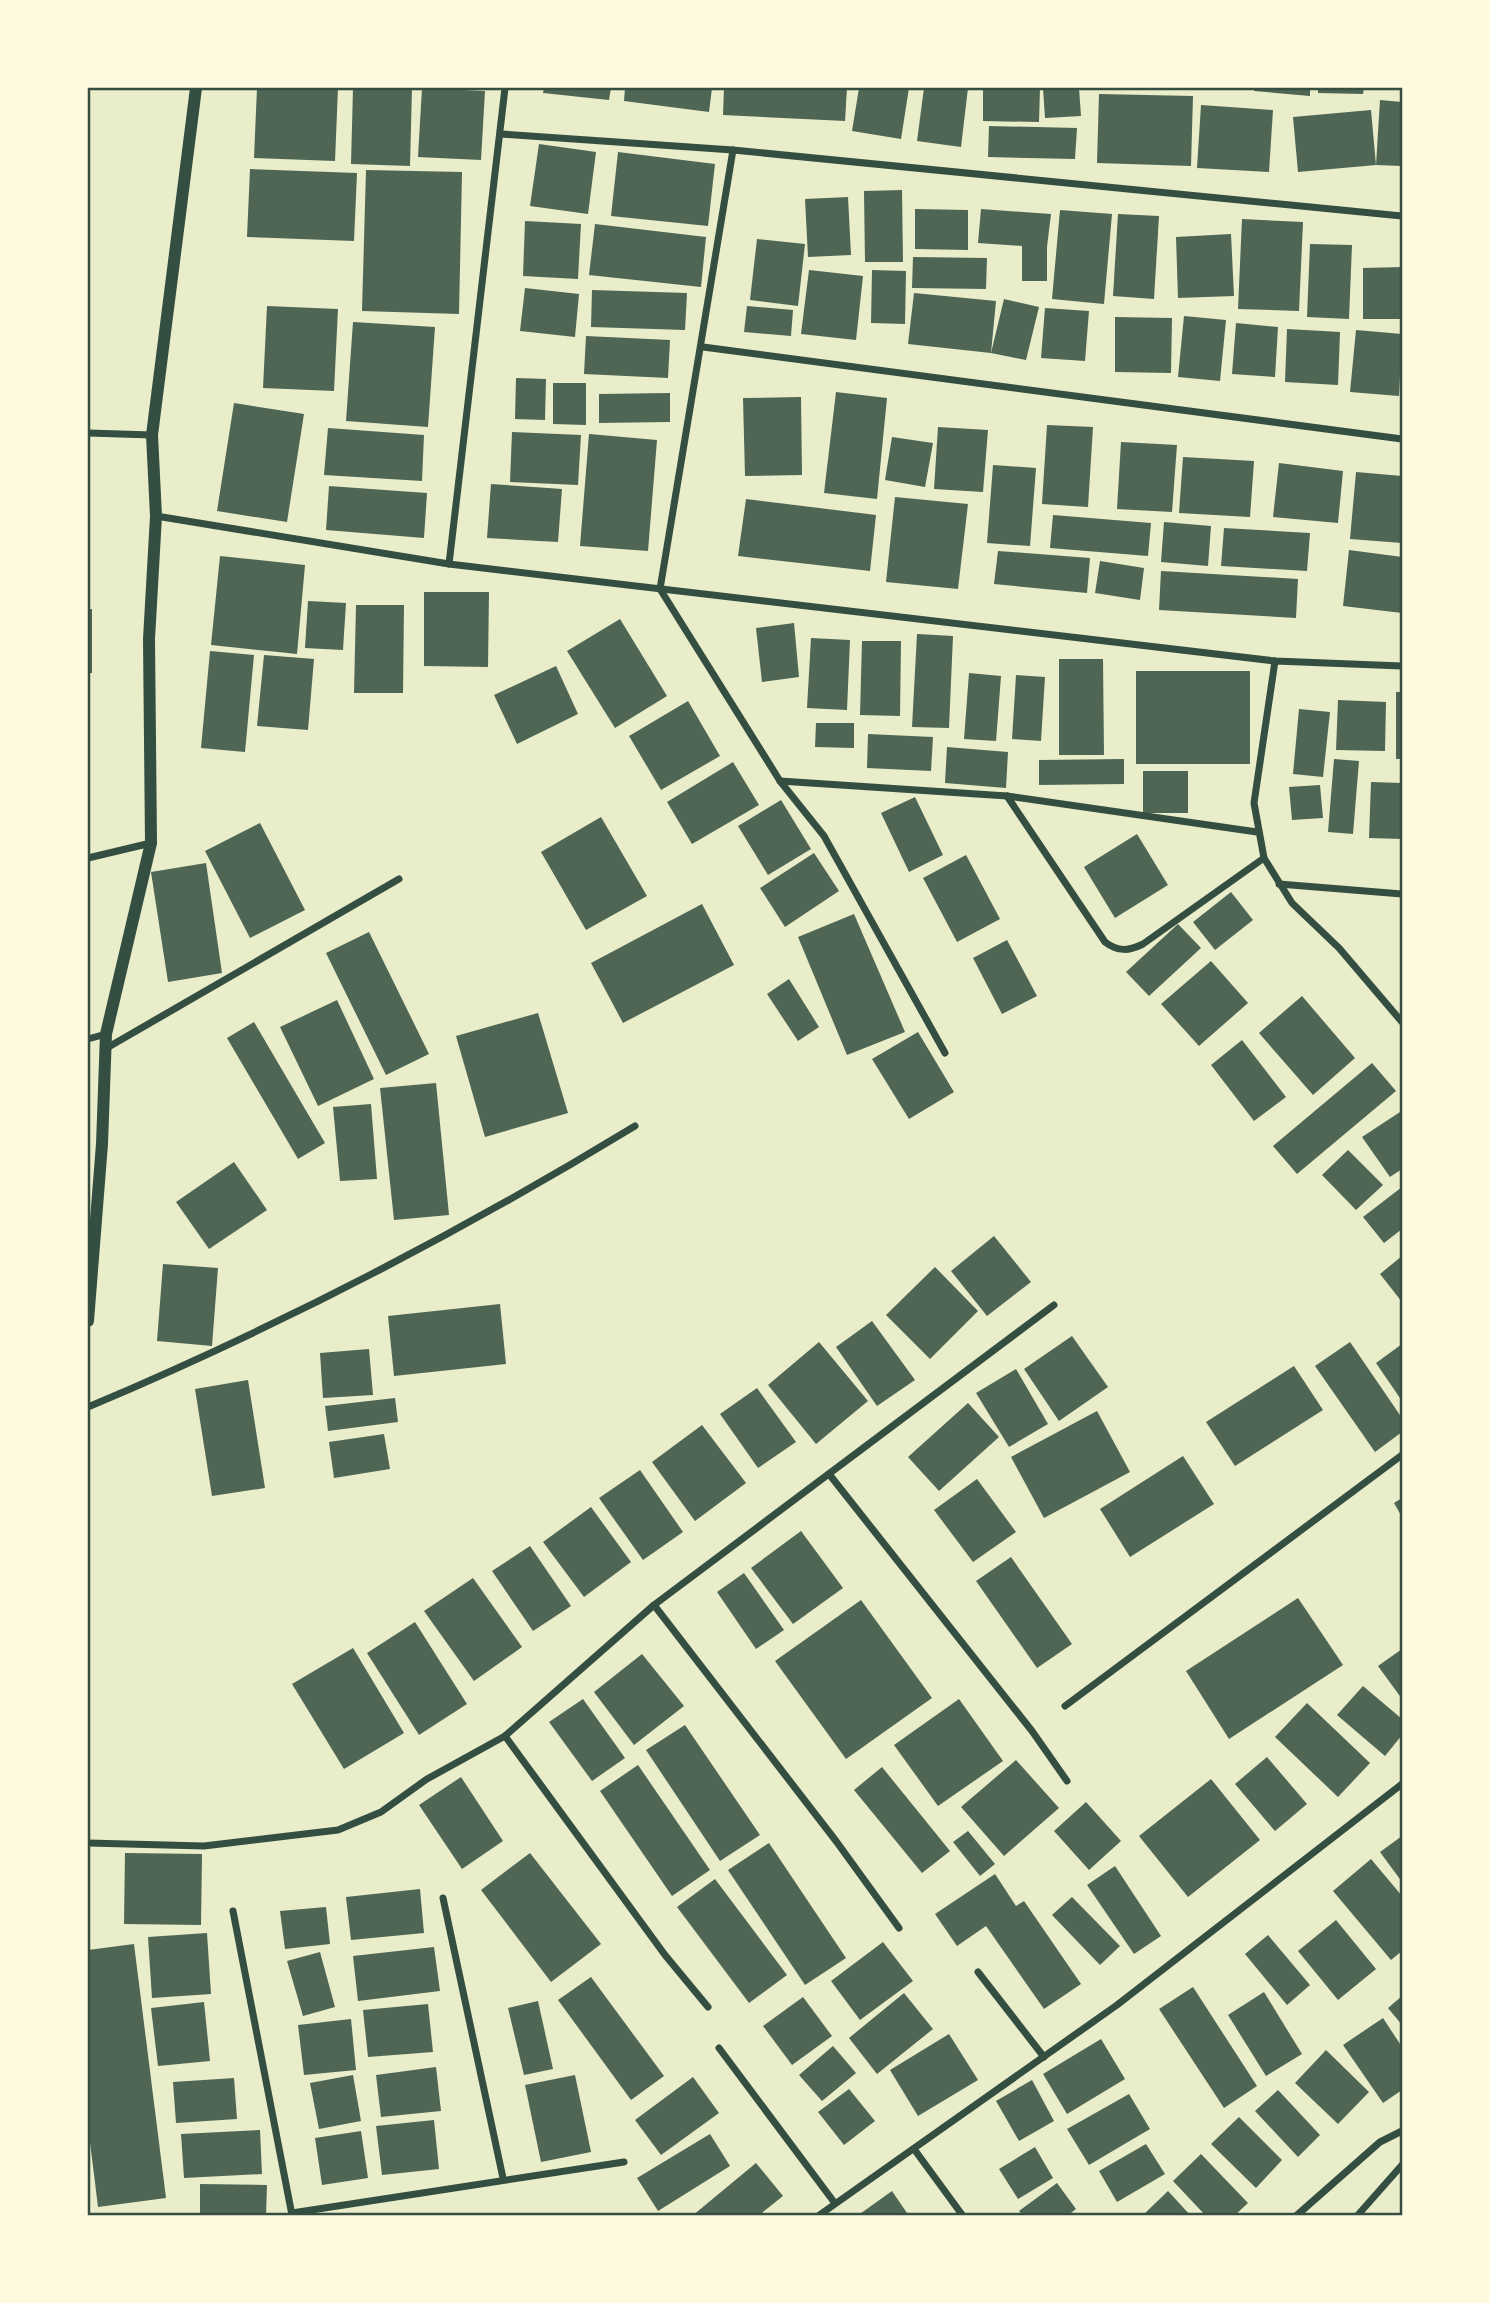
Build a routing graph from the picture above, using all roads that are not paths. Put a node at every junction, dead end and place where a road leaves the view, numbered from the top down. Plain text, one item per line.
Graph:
1 (196, 88) edge
2 (505, 88) edge
3 (501, 134) junction
4 (733, 150) junction
5 (1402, 216) edge
6 (702, 348) junction
7 (88, 433) edge
8 (152, 435) junction
9 (1402, 439) edge
10 (156, 516) junction
11 (449, 564) junction
12 (660, 589) junction
13 (1275, 662) junction
14 (1402, 667) edge
15 (780, 781) junction
16 (1007, 796) junction
17 (1257, 832) junction
18 (150, 843) junction
19 (88, 858) edge
20 (1264, 858) junction
21 (399, 879) dead end
22 (1279, 884) junction
23 (1402, 894) edge
24 (1402, 1023) edge
25 (106, 1034) junction
26 (88, 1039) edge
27 (105, 1050) junction
28 (945, 1053) dead end
29 (635, 1126) dead end
30 (1054, 1305) dead end
31 (88, 1321) edge
32 (88, 1407) edge
33 (1402, 1455) edge
34 (829, 1474) junction
35 (654, 1605) junction
36 (1065, 1706) dead end
37 (505, 1736) junction
38 (1067, 1782) dead end
39 (1402, 1784) edge
40 (88, 1843) edge
41 (443, 1898) dead end
42 (233, 1911) dead end
43 (899, 1928) dead end
44 (978, 1972) dead end
45 (708, 2007) dead end
46 (719, 2048) dead end
47 (1044, 2057) junction
48 (1402, 2131) edge
49 (914, 2149) junction
50 (624, 2162) dead end
51 (1402, 2165) edge
52 (502, 2178) junction
53 (834, 2202) junction
54 (292, 2214) edge
55 (818, 2216) edge
56 (963, 2216) edge
57 (1296, 2216) edge
58 (1357, 2216) edge

1 - 8 street
2 - 3 street
3 - 4 street
3 - 11 street
4 - 5 street
4 - 6 street
6 - 9 street
6 - 12 street
7 - 8 street
8 - 10 street
10 - 11 street
10 - 18 street
11 - 12 street
12 - 13 street
12 - 15 street
13 - 14 street
13 - 17 street
15 - 16 street
15 - 28 street
16 - 17 street
16 - 20 street
17 - 20 street
18 - 19 street
18 - 25 street
20 - 22 street
21 - 27 street
22 - 23 street
22 - 24 street
25 - 26 street
25 - 27 street
27 - 31 street
29 - 32 street
30 - 34 street
33 - 36 street
34 - 35 street
34 - 38 street
35 - 37 street
35 - 43 street
37 - 40 street
37 - 45 street
39 - 47 street
41 - 52 street
42 - 54 street
44 - 47 street
46 - 53 street
47 - 49 street
48 - 57 street
49 - 53 street
49 - 56 street
50 - 52 street
51 - 58 street
52 - 54 street
53 - 55 street

